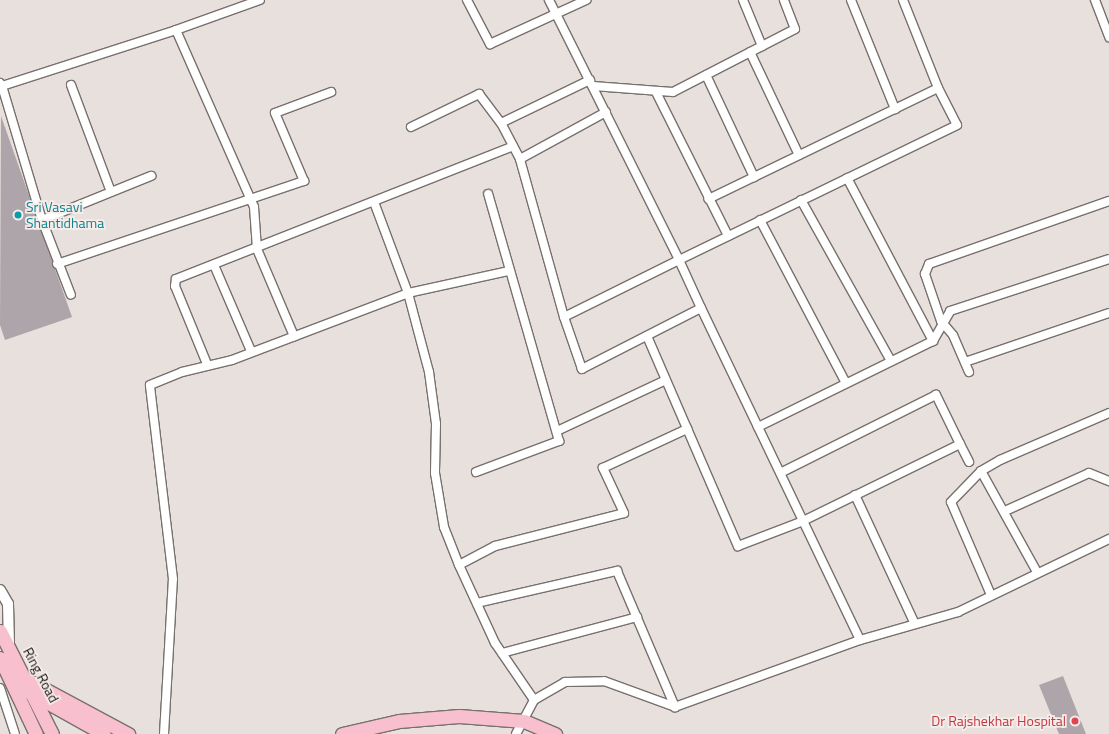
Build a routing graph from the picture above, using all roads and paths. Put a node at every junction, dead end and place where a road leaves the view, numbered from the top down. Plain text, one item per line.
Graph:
1 (260, 0) edge
2 (467, 0) edge
3 (548, 0) edge
4 (586, 0) edge
5 (743, 0) edge
6 (784, 0) edge
7 (851, 0) edge
8 (903, 0) edge
9 (1095, 0) edge
10 (555, 14) junction
11 (176, 30) junction
12 (1109, 37) edge
13 (762, 46) junction
14 (750, 52) junction
15 (706, 75) junction
16 (591, 83) junction
17 (1, 84) edge
18 (71, 85) dead end
19 (938, 88) junction
20 (331, 92) dead end
21 (656, 92) junction
22 (896, 109) junction
23 (606, 112) junction
24 (501, 123) junction
25 (411, 127) dead end
26 (513, 146) junction
27 (799, 155) junction
28 (520, 159) junction
29 (151, 176) dead end
30 (754, 177) junction
31 (847, 178) junction
32 (111, 192) junction
33 (488, 194) dead end
34 (250, 198) junction
35 (708, 199) junction
36 (801, 200) junction
37 (1109, 201) edge
38 (374, 202) junction
39 (42, 220) junction
40 (760, 220) junction
41 (728, 236) junction
42 (257, 249) junction
43 (1109, 259) edge
44 (679, 260) junction
45 (57, 264) junction
46 (214, 265) junction
47 (509, 271) junction
48 (408, 293) junction
49 (71, 295) dead end
50 (701, 308) junction
51 (1109, 313) edge
52 (564, 317) junction
53 (941, 321) junction
54 (294, 336) junction
55 (647, 336) junction
56 (933, 340) junction
57 (251, 351) junction
58 (891, 361) junction
59 (965, 362) junction
60 (207, 364) junction
61 (969, 372) dead end
62 (666, 380) junction
63 (846, 383) junction
64 (1109, 413) edge
65 (758, 427) junction
66 (687, 429) junction
67 (557, 431) junction
68 (960, 444) junction
69 (969, 462) dead end
70 (981, 471) junction
71 (476, 472) dead end
72 (780, 473) junction
73 (1109, 482) edge
74 (855, 495) junction
75 (1005, 511) junction
76 (803, 521) junction
77 (1109, 538) edge
78 (459, 565) junction
79 (1037, 572) junction
80 (0, 590) edge
81 (991, 595) junction
82 (477, 603) junction
83 (637, 617) junction
84 (915, 624) junction
85 (0, 631) edge
86 (860, 640) junction
87 (502, 653) junction
88 (5, 659) edge
89 (18, 679) junction
90 (0, 688) edge
91 (34, 695) junction
92 (534, 700) junction
93 (675, 707) junction
94 (524, 721) junction
95 (54, 732) edge
96 (15, 734) edge
97 (36, 734) edge
98 (104, 734) edge
99 (128, 734) edge
100 (164, 734) edge
101 (342, 734) edge
102 (516, 734) edge
103 (556, 734) edge

1 - 11 street
2 - 10 street
3 - 10 street
4 - 10 street
5 - 13 street
6 - 13 street
7 - 22 street
8 - 19 street
9 - 12 street
10 - 16 street
11 - 17 street
11 - 34 street
13 - 14 street
14 - 15 street
14 - 27 street
15 - 21 street
15 - 30 street
16 - 21 street
16 - 23 street
16 - 24 street
17 - 39 street
18 - 32 street
19 - 22 street
19 - 31 street
20 - 34 street
21 - 35 street
22 - 27 street
23 - 28 street
23 - 44 street
24 - 25 street
24 - 26 street
26 - 28 street
26 - 38 street
27 - 30 street
28 - 52 street
29 - 32 street
30 - 35 street
31 - 36 street
31 - 56 street
32 - 39 street
33 - 47 street
34 - 42 street
34 - 45 street
35 - 41 street
36 - 40 street
36 - 58 street
37 - 53 street
38 - 42 street
38 - 48 street
39 - 45 street
40 - 41 street
40 - 63 street
41 - 44 street
42 - 46 street
42 - 54 street
43 - 53 street
44 - 50 street
44 - 52 street
45 - 49 street
46 - 57 street
46 - 60 street
47 - 48 street
47 - 67 street
48 - 54 street
48 - 78 street
50 - 55 street
50 - 65 street
51 - 59 street
52 - 55 street
53 - 56 street
53 - 59 street
54 - 57 street
55 - 62 street
56 - 58 street
57 - 60 street
58 - 63 street
59 - 61 street
60 - 100 street
62 - 66 street
62 - 67 street
63 - 65 street
64 - 70 street
65 - 72 street
66 - 76 street
66 - 78 street
67 - 71 street
68 - 69 street
68 - 72 street
68 - 74 street
70 - 75 street
70 - 81 street
72 - 76 street
73 - 75 street
74 - 76 street
74 - 84 street
75 - 79 street
76 - 86 street
77 - 79 street
78 - 82 street
79 - 81 street
80 - 88 street
81 - 84 street
82 - 83 street
82 - 87 street
83 - 87 street
83 - 93 street
84 - 86 street
85 - 88 highway, Ring Road
86 - 93 street
87 - 92 street
88 - 89 highway
88 - 89 highway, Ring Road
89 - 91 highway
89 - 97 highway, Ring Road
89 - 99 highway
90 - 96 street
91 - 95 highway, Ring Road
91 - 98 highway
92 - 93 street
92 - 94 street
94 - 101 highway
94 - 102 street
94 - 103 highway

